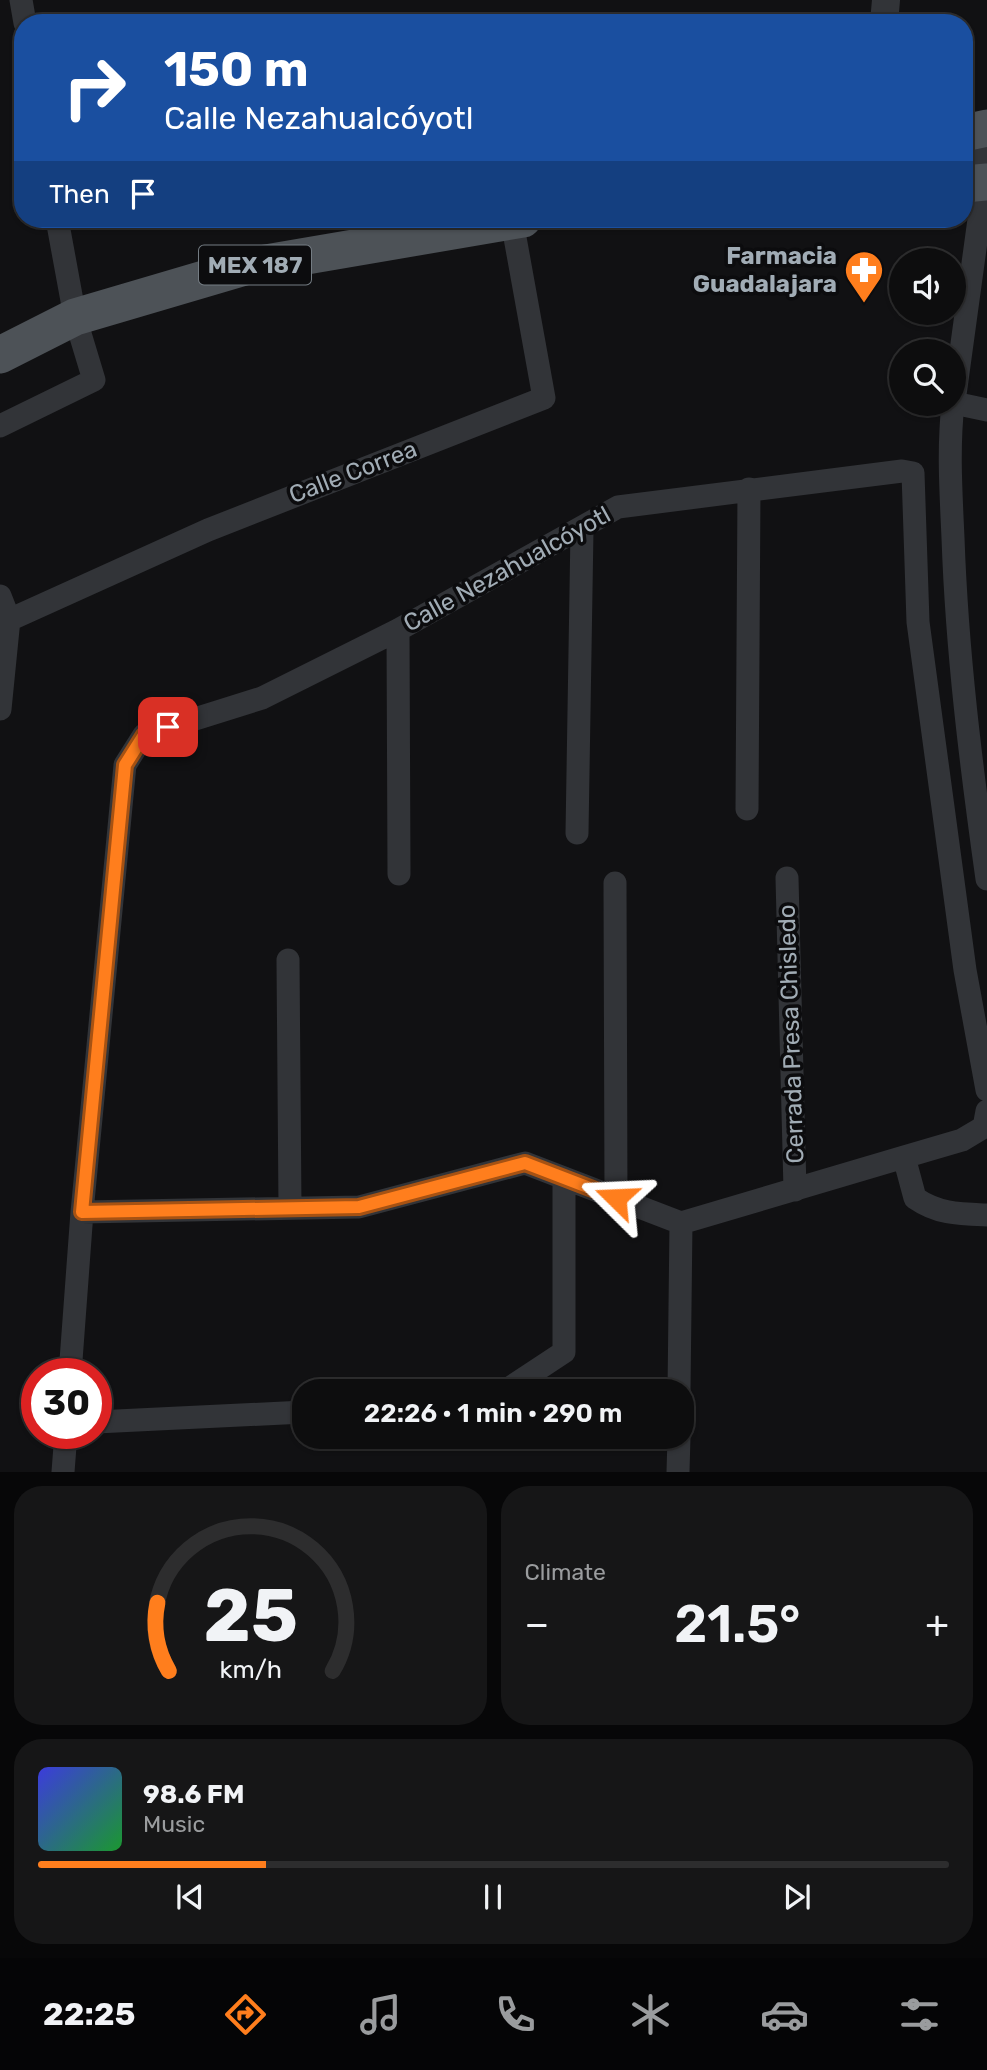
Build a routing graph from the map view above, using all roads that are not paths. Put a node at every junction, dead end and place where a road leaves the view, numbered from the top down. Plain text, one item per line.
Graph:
1 (977, 130) edge
2 (978, 183) edge
3 (59, 228) edge
4 (471, 228) edge
5 (519, 228) edge
6 (75, 317) junction
7 (961, 339) edge
8 (0, 355) edge
9 (966, 406) edge
10 (987, 410) edge
11 (953, 416) edge
12 (0, 426) edge
13 (749, 489) junction
14 (582, 530) junction
15 (0, 596) edge
16 (4, 621) edge
17 (398, 630) junction
18 (0, 709) edge
19 (977, 741) edge
20 (747, 809) dead end
21 (577, 833) dead end
22 (399, 874) dead end
23 (787, 878) dead end
24 (987, 879) edge
25 (615, 883) dead end
26 (288, 960) dead end
27 (987, 1090) edge
28 (987, 1111) edge
29 (904, 1157) junction
30 (564, 1178) junction
31 (795, 1190) junction
32 (616, 1198) junction
33 (290, 1208) junction
34 (82, 1212) junction
35 (987, 1216) edge
36 (681, 1223) junction
37 (71, 1358) edge
38 (523, 1379) edge
39 (679, 1379) edge
40 (292, 1413) edge
41 (112, 1421) edge
42 (65, 1449) edge
43 (679, 1449) edge
44 (64, 1472) edge
45 (678, 1472) edge

1 - 2 street
2 - 7 street
3 - 6 street
4 - 6 main road, MEX 187
5 - 16 street, Calle Correa
6 - 8 main road, MEX 187
6 - 12 street
9 - 10 street
11 - 19 street
13 - 14 street, Calle Nezahualcóyotl
13 - 20 street
13 - 27 street, Calle Nezahualcóyotl
14 - 17 street, Calle Nezahualcóyotl
14 - 21 street
15 - 16 street
16 - 18 street
17 - 22 street
17 - 34 street, Calle Nezahualcóyotl
19 - 24 street
23 - 31 street, Cerrada Presa Chisledo
25 - 32 street
26 - 33 street
28 - 29 street
29 - 31 street
29 - 35 street
30 - 32 street
30 - 33 street
30 - 38 street
31 - 36 street
32 - 36 street
33 - 34 street
34 - 37 street, Calle Nezahualcóyotl
36 - 39 street
40 - 41 street
42 - 44 street
43 - 45 street

